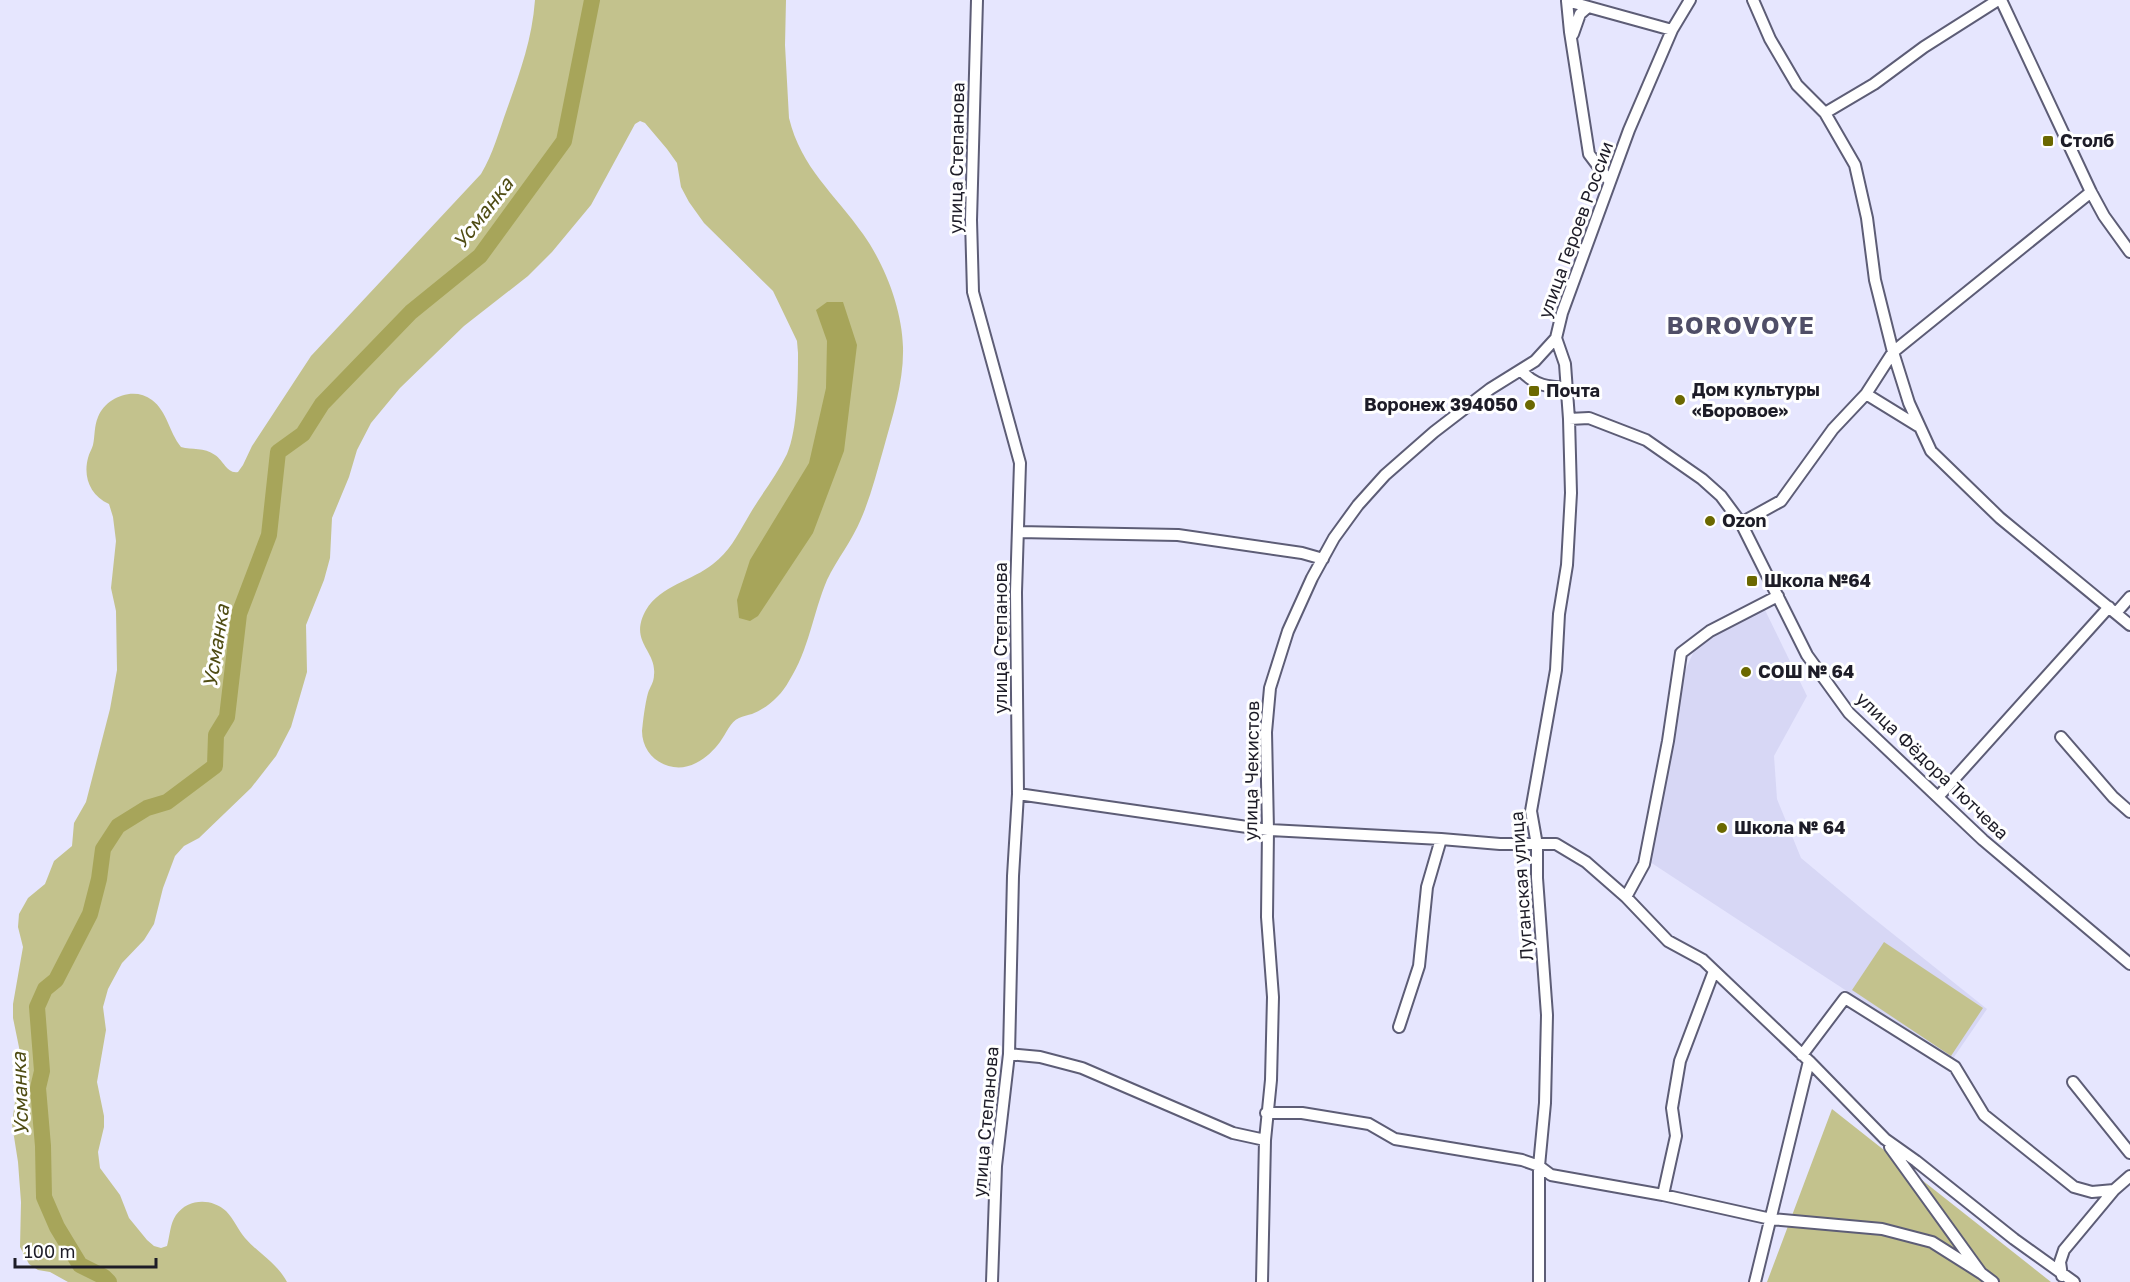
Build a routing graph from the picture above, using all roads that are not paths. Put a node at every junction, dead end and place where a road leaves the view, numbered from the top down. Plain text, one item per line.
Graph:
1 (977, 0) edge
2 (1566, 0) edge
3 (1690, 0) edge
4 (1754, 0) edge
5 (2000, 0) edge
6 (1588, 7) junction
7 (1672, 30) junction
8 (1571, 40) junction
9 (1825, 113) junction
10 (1610, 182) junction
11 (2091, 192) junction
12 (2130, 252) edge
13 (1556, 338) junction
14 (1893, 352) junction
15 (1521, 370) junction
16 (1568, 388) junction
17 (1866, 394) junction
18 (1569, 419) junction
19 (1918, 426) junction
20 (1741, 523) junction
21 (1018, 531) junction
22 (1323, 559) junction
23 (1778, 596) junction
24 (2130, 597) edge
25 (2112, 610) junction
26 (2130, 625) edge
27 (2061, 737) dead end
28 (1018, 794) junction
29 (1938, 797) junction
30 (2130, 812) edge
31 (1268, 830) junction
32 (1441, 839) junction
33 (1537, 845) junction
34 (1626, 897) junction
35 (2130, 964) edge
36 (1714, 971) junction
37 (1399, 1027) dead end
38 (1009, 1054) junction
39 (1805, 1058) junction
40 (2073, 1082) dead end
41 (1266, 1113) junction
42 (1885, 1139) junction
43 (1265, 1140) junction
44 (2130, 1153) edge
45 (1539, 1166) junction
46 (2130, 1176) edge
47 (2114, 1190) junction
48 (1663, 1195) junction
49 (1771, 1219) junction
50 (1982, 1273) junction
51 (2062, 1277) edge
52 (992, 1282) edge
53 (1262, 1282) edge
54 (1539, 1282) edge
55 (1755, 1282) edge
56 (1993, 1282) edge
57 (2074, 1282) edge

1 - 21 street, улица Степанова
2 - 6 street
2 - 8 street
3 - 7 street, улица Героев России
4 - 9 street
5 - 9 street
5 - 11 street
6 - 7 street
6 - 8 street
7 - 10 street, улица Героев России
8 - 10 street
9 - 14 street
10 - 13 street, улица Героев России
11 - 12 street
11 - 14 street
13 - 15 street, улица Чекистов
13 - 16 street, улица Героев России
14 - 17 street
14 - 19 street
15 - 16 street
15 - 22 street, улица Чекистов
16 - 18 street, улица Героев России
17 - 19 street
17 - 20 street
18 - 20 street
18 - 33 street, Луганская улица
19 - 25 street
20 - 23 street, улица Фёдора Тютчева
21 - 22 street
21 - 28 street, улица Степанова
22 - 31 street, улица Чекистов
23 - 29 street, улица Фёдора Тютчева
23 - 34 street
24 - 25 street
25 - 26 street
25 - 29 street
27 - 30 street
28 - 31 street
28 - 38 street, улица Степанова
29 - 35 street, улица Фёдора Тютчева
31 - 32 street
31 - 41 street, улица Чекистов
32 - 33 street
32 - 37 street
33 - 34 street
33 - 45 street, Луганская улица
34 - 36 street
36 - 39 street
36 - 48 street
38 - 43 street
38 - 52 street, улица Степанова
39 - 42 street
39 - 47 street
39 - 49 street
40 - 44 street
41 - 43 street, улица Чекистов
41 - 45 street
42 - 50 street
42 - 51 street
43 - 53 street, улица Чекистов
45 - 48 street
45 - 54 street, Луганская улица
46 - 47 street
47 - 51 street
48 - 49 street
49 - 50 street
49 - 55 street
50 - 56 street
51 - 57 street

